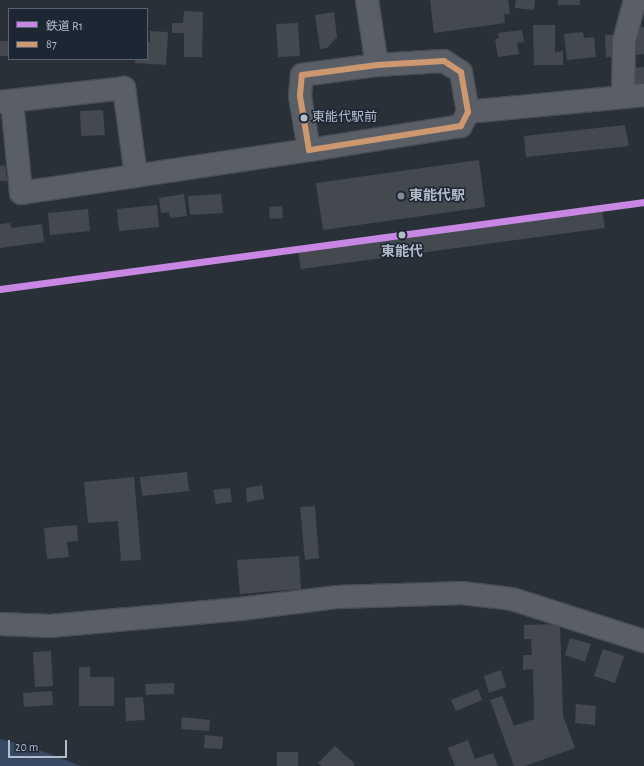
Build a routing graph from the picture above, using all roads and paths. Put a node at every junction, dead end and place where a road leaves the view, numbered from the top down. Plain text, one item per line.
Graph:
1 (367, 0) edge
2 (635, 0) edge
3 (377, 65) junction
4 (633, 96) edge
5 (6, 102) edge
6 (468, 112) junction
7 (309, 150) junction
8 (136, 176) junction
9 (0, 624) edge
10 (644, 641) edge

1 - 3 street
2 - 4 street
3 - 6 street
3 - 7 street
4 - 6 street
5 - 8 street
5 - 8 street
6 - 7 street
7 - 8 street
9 - 10 street

